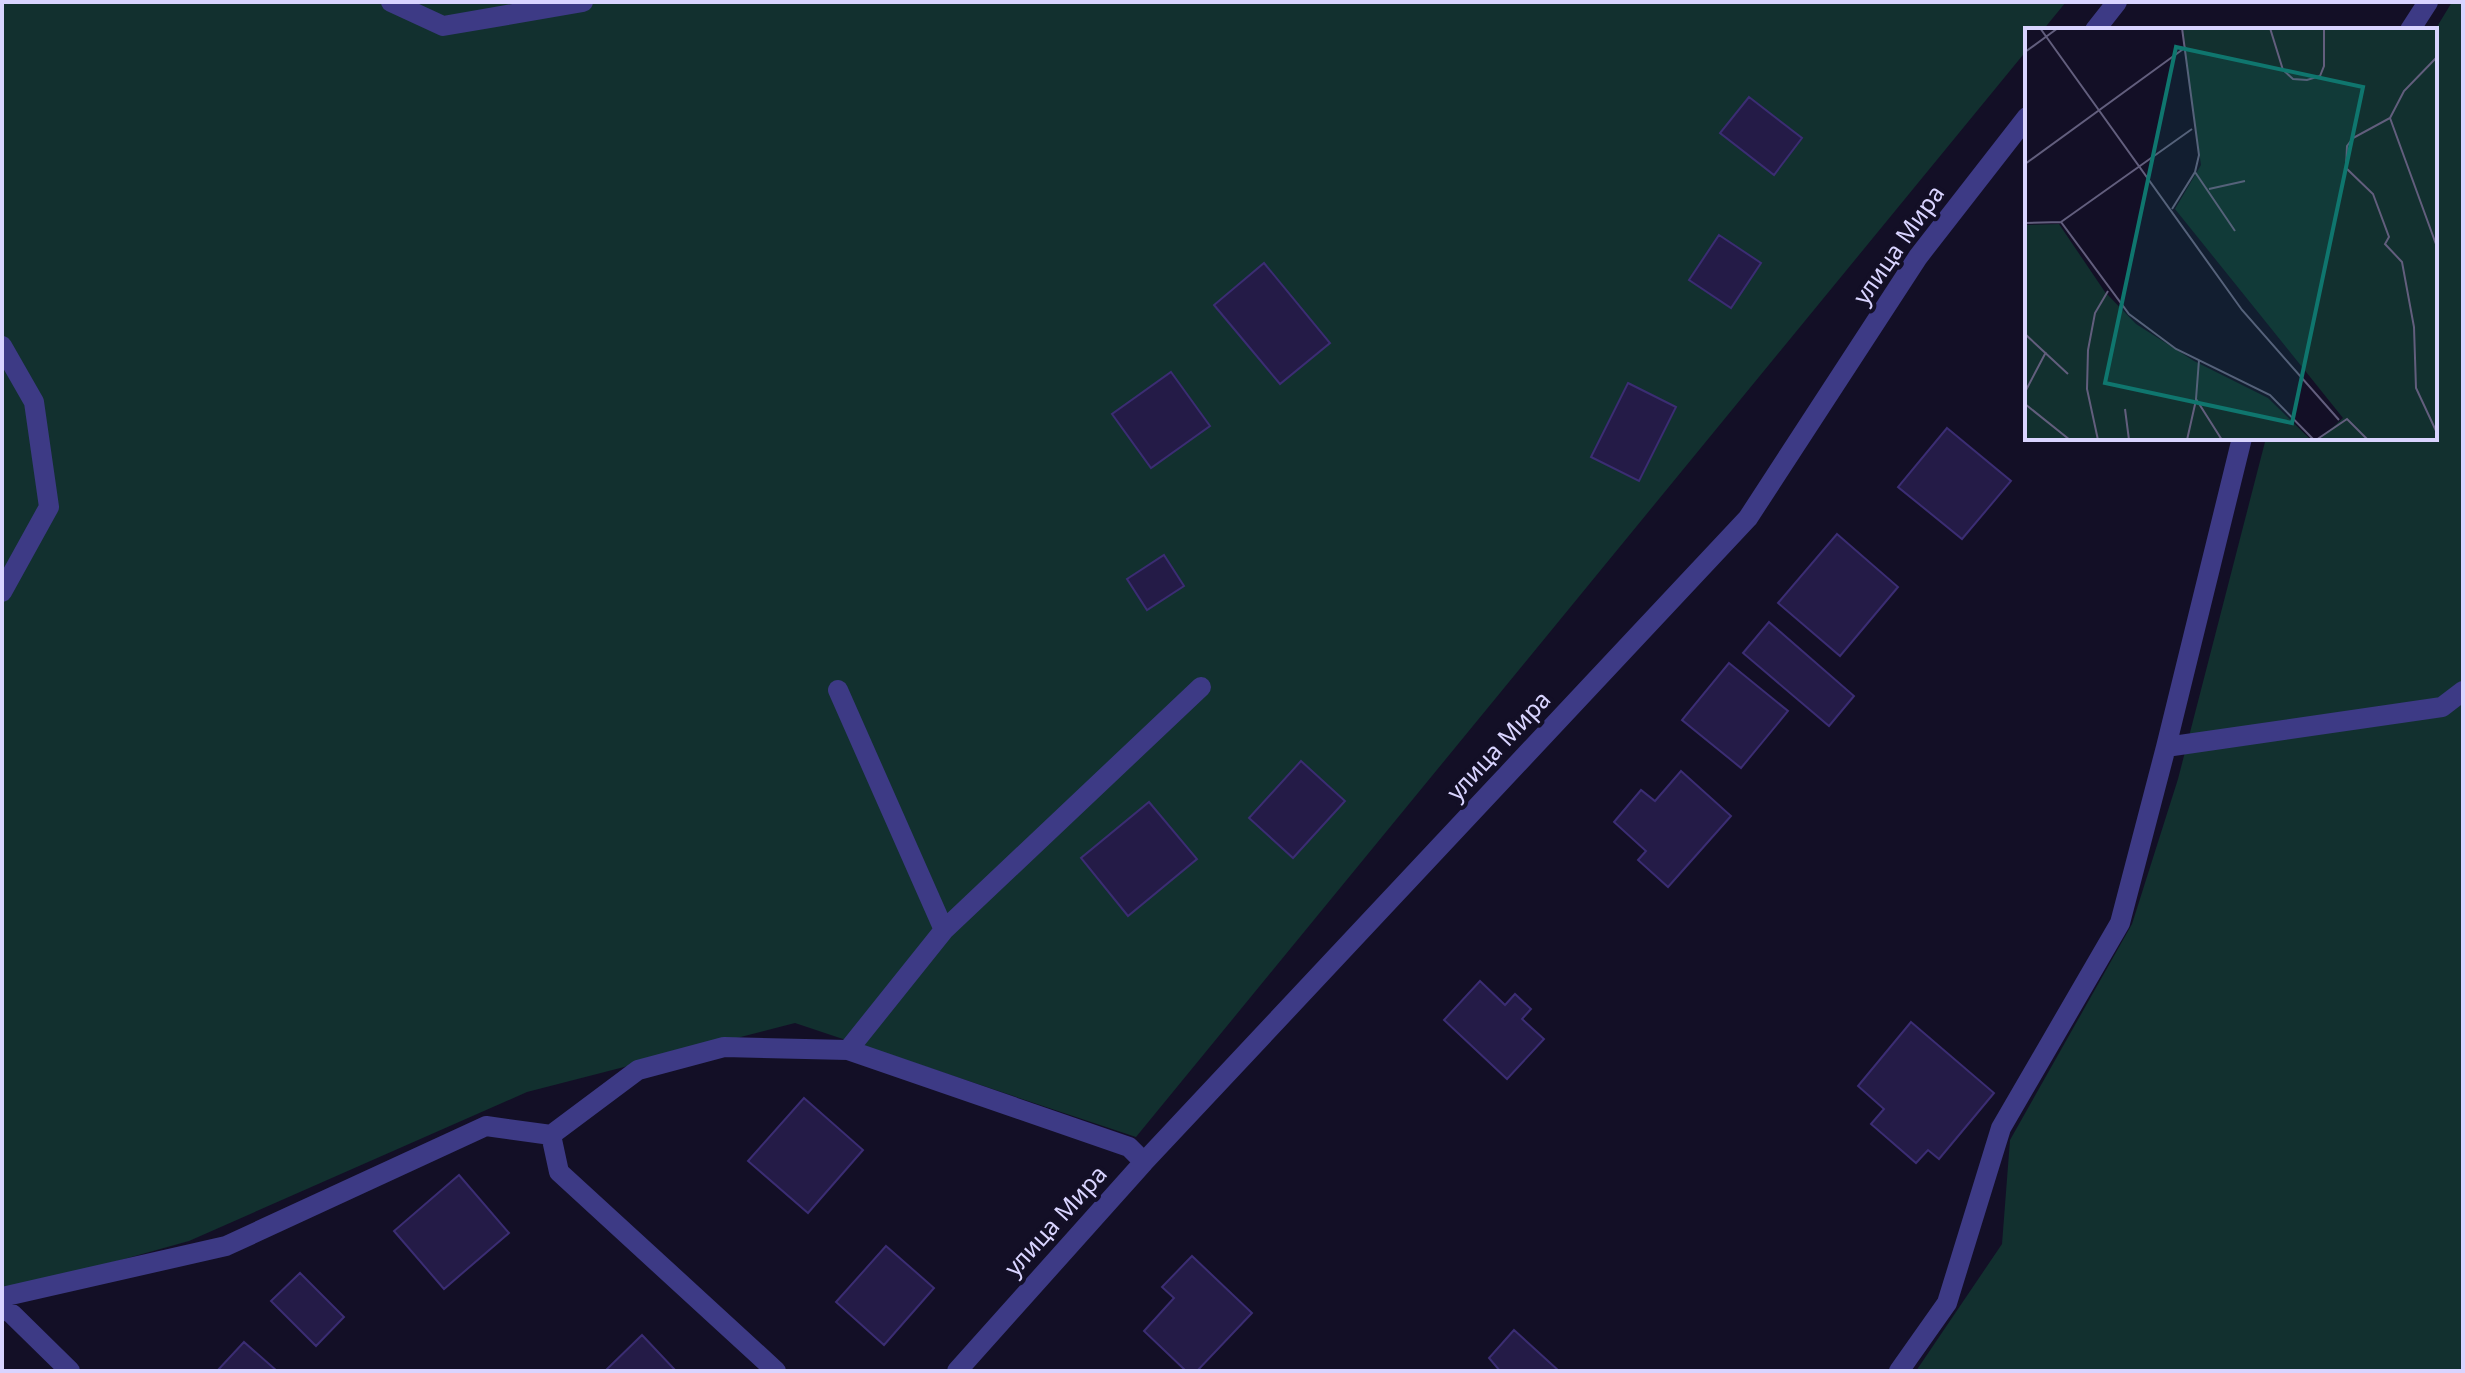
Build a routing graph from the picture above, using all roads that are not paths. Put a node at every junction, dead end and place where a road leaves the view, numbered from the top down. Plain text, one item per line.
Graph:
1 (391, 2) edge
2 (583, 2) edge
3 (2117, 2) edge
4 (2428, 2) edge
5 (2097, 28) edge
6 (2411, 28) edge
7 (2025, 120) edge
8 (2, 346) edge
9 (2242, 440) edge
10 (2, 592) edge
11 (1201, 687) dead end
12 (838, 690) dead end
13 (2463, 691) edge
14 (2453, 707) edge
15 (2166, 747) junction
16 (944, 930) junction
17 (848, 1050) junction
18 (551, 1135) junction
19 (1144, 1162) junction
20 (2, 1297) edge
21 (2, 1308) edge
22 (70, 1371) edge
23 (776, 1371) edge
24 (957, 1371) edge
25 (1899, 1371) edge

1 - 2 street
3 - 5 street
4 - 6 street
7 - 19 street, улица Мира
8 - 10 street
9 - 15 street
11 - 16 street
12 - 16 street
13 - 14 street
14 - 15 street
15 - 25 street
16 - 17 street
17 - 18 street
17 - 19 street
18 - 20 street
18 - 23 street
19 - 24 street, улица Мира
21 - 22 street

